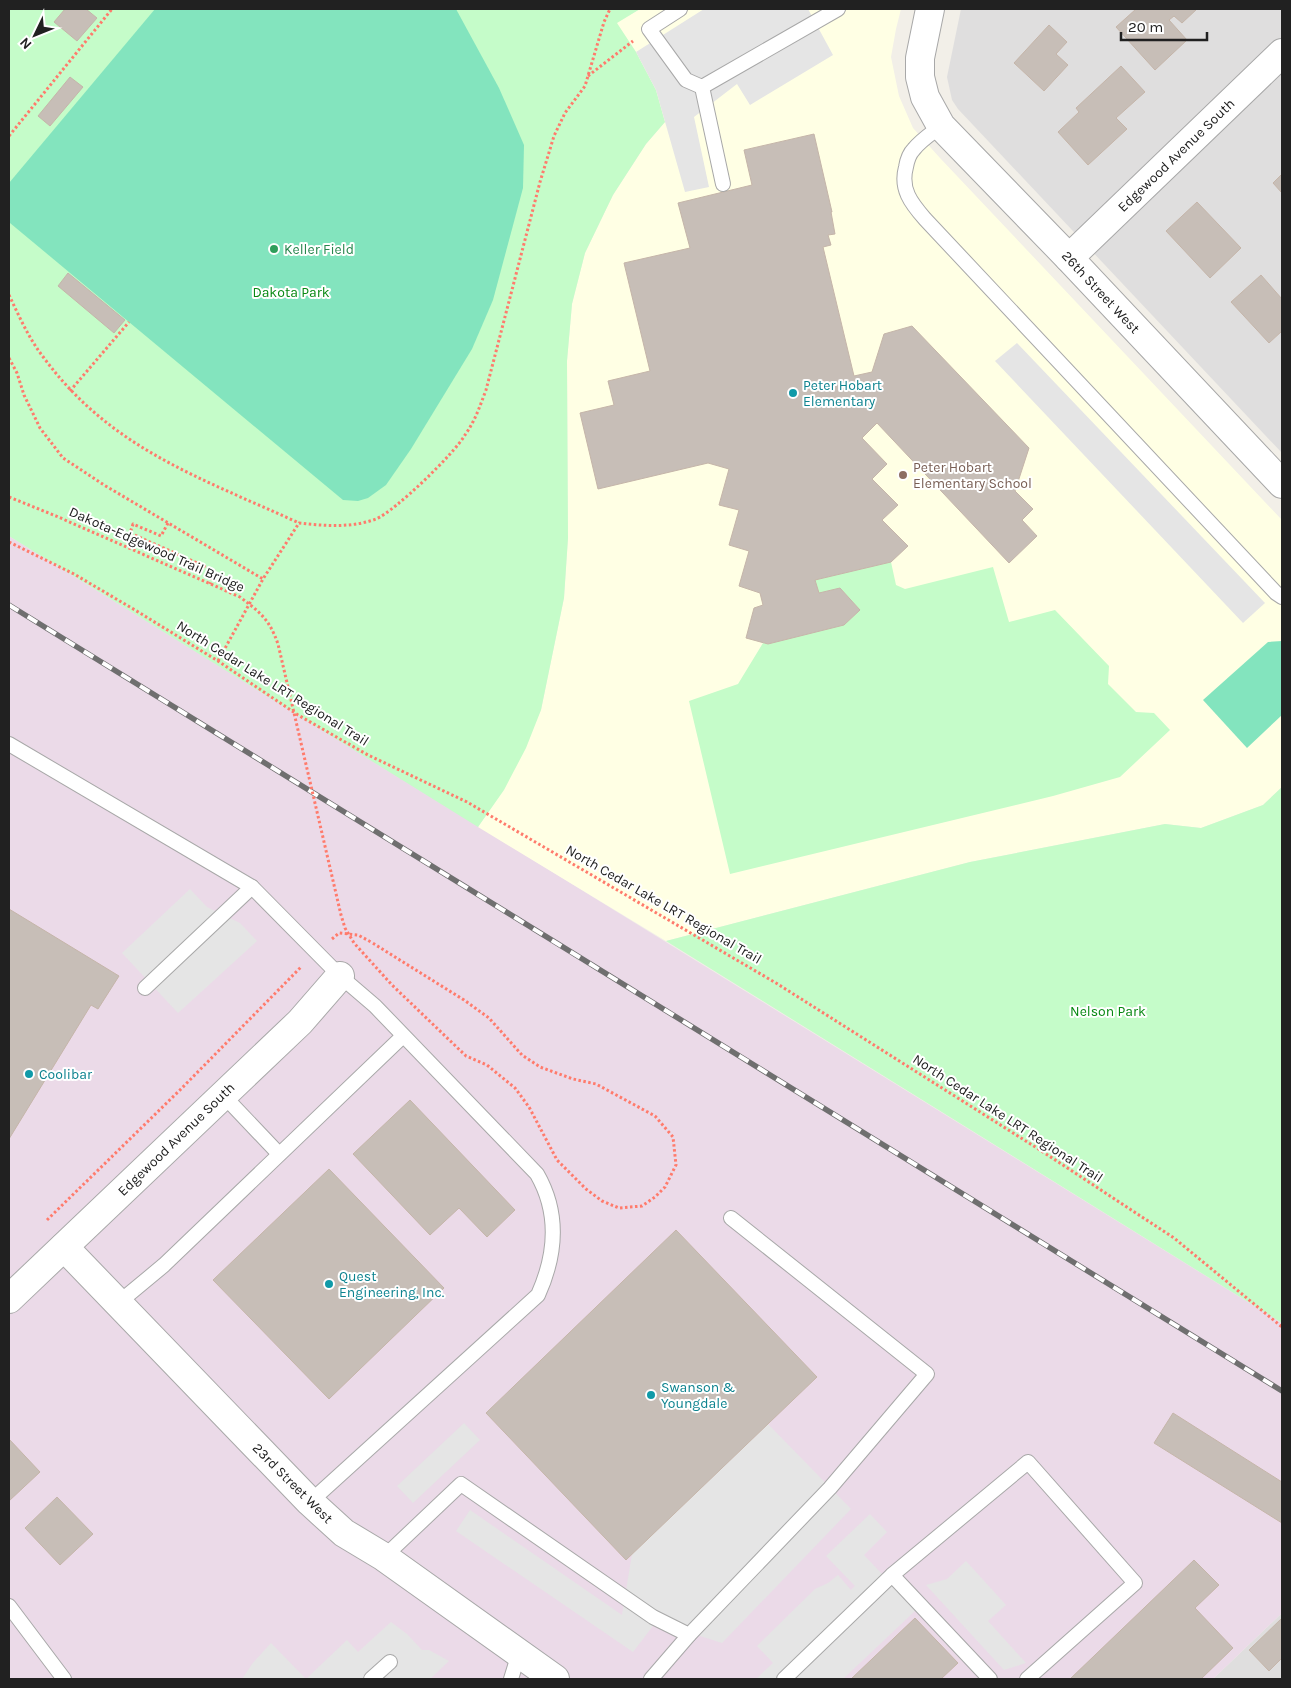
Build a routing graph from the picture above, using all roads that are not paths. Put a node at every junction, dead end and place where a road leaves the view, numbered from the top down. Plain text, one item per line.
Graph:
1 (680, 9) edge
2 (838, 9) edge
3 (930, 9) edge
4 (1282, 53) edge
5 (702, 87) junction
6 (941, 126) junction
7 (723, 184) dead end
8 (1069, 258) junction
9 (1282, 484) edge
10 (1282, 597) edge
11 (9, 744) edge
12 (252, 887) junction
13 (340, 976) junction
14 (145, 988) dead end
15 (403, 1036) junction
16 (223, 1095) junction
17 (280, 1154) junction
18 (731, 1218) dead end
19 (64, 1247) junction
20 (9, 1299) edge
21 (117, 1304) junction
22 (310, 1502) junction
23 (384, 1557) junction
24 (892, 1575) junction
25 (9, 1606) edge
26 (689, 1635) junction
27 (519, 1653) junction
28 (390, 1662) dead end
29 (64, 1679) edge
30 (371, 1679) edge
31 (511, 1679) edge
32 (555, 1679) edge
33 (651, 1679) edge
34 (784, 1679) edge
35 (990, 1679) edge
36 (1026, 1679) edge

1 - 5 lane
2 - 5 lane
3 - 6 street, 26th Street West
4 - 8 street, Edgewood Avenue South
5 - 7 lane
6 - 8 street, 26th Street West
6 - 10 lane
8 - 9 street, 26th Street West
11 - 12 lane
12 - 13 lane
12 - 14 lane
13 - 15 lane
13 - 16 street, Edgewood Avenue South
15 - 17 lane
15 - 22 lane
16 - 17 lane
16 - 19 street, Edgewood Avenue South
17 - 21 lane
18 - 26 lane
19 - 20 street, Edgewood Avenue South
19 - 21 street, 23rd Street West
21 - 22 street, 23rd Street West
22 - 23 street, 23rd Street West
23 - 26 lane
23 - 27 street, 23rd Street West
24 - 34 lane
24 - 35 lane
24 - 36 lane
25 - 29 lane
26 - 33 lane
27 - 31 lane
27 - 32 street, 23rd Street West
28 - 30 lane

